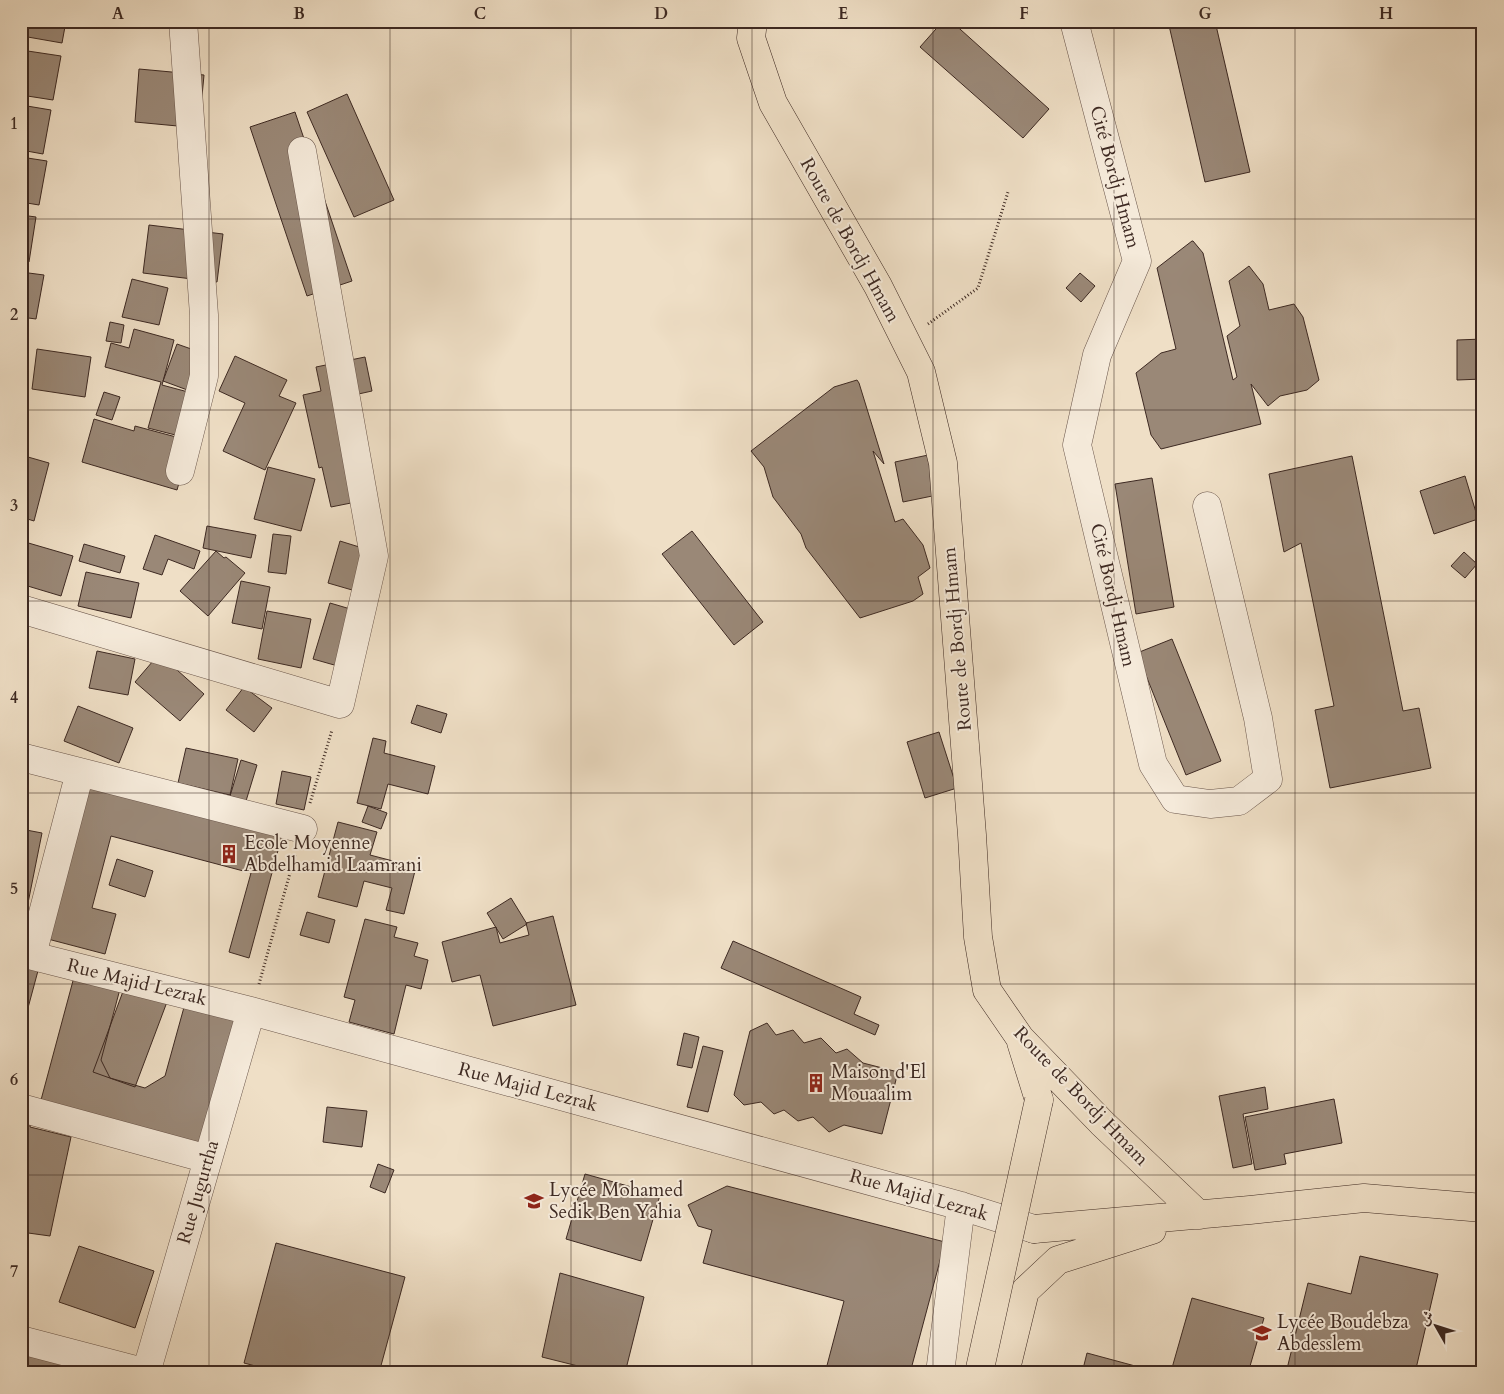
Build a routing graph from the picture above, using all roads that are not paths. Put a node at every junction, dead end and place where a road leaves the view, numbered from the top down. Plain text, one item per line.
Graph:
1 (183, 21) edge
2 (753, 21) edge
3 (1074, 21) edge
4 (302, 151) dead end
5 (180, 471) dead end
6 (1206, 506) dead end
7 (21, 608) edge
8 (21, 757) edge
9 (80, 772) junction
10 (303, 829) dead end
11 (27, 954) edge
12 (251, 1011) junction
13 (1020, 1038) junction
14 (21, 1108) edge
15 (208, 1159) junction
16 (961, 1206) junction
17 (1483, 1208) edge
18 (1199, 1215) junction
19 (1034, 1229) joint
20 (21, 1340) edge
21 (146, 1373) edge
22 (940, 1373) edge
23 (979, 1373) edge
24 (1005, 1373) edge

1 - 5 street
2 - 13 main road, Route de Bordj Hmam
3 - 6 street, Cité Bordj Hmam
4 - 7 street
8 - 9 street
9 - 10 street
9 - 11 street
11 - 12 street, Rue Majid Lezrak
12 - 15 street, Rue Jugurtha
12 - 16 street, Rue Majid Lezrak
13 - 18 main road, Route de Bordj Hmam
13 - 23 main road, bridge
14 - 15 street
15 - 21 street, Rue Jugurtha
16 - 19 street, Rue Majid Lezrak
16 - 22 street
17 - 18 main road
18 - 19 main road
18 - 24 main road
20 - 21 street

